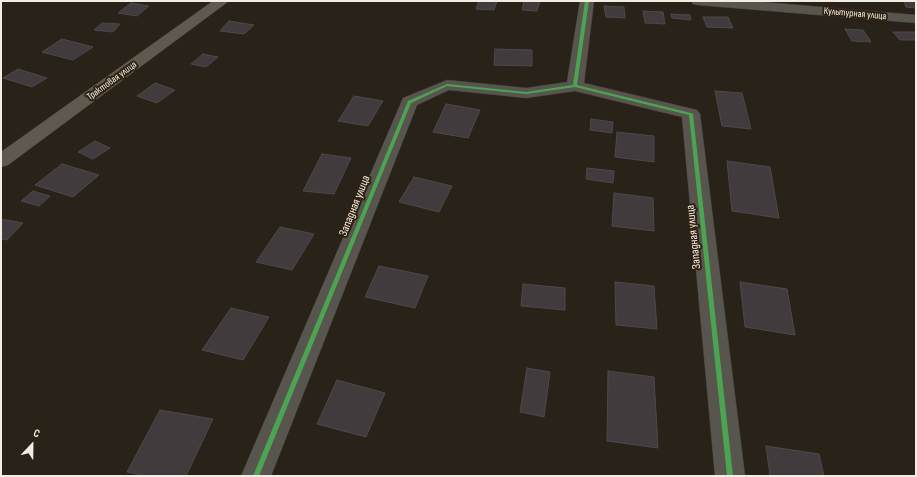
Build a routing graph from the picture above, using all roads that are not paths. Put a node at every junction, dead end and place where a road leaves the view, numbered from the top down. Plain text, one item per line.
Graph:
1 (222, 1) edge
2 (587, 1) edge
3 (698, 1) edge
4 (916, 19) edge
5 (574, 86) junction
6 (1, 161) edge
7 (256, 476) edge
8 (730, 476) edge

1 - 6 main road, Трактовая улица
2 - 5 street
3 - 4 street, Культурная улица
5 - 7 street, Западная улица
5 - 8 street, Западная улица

